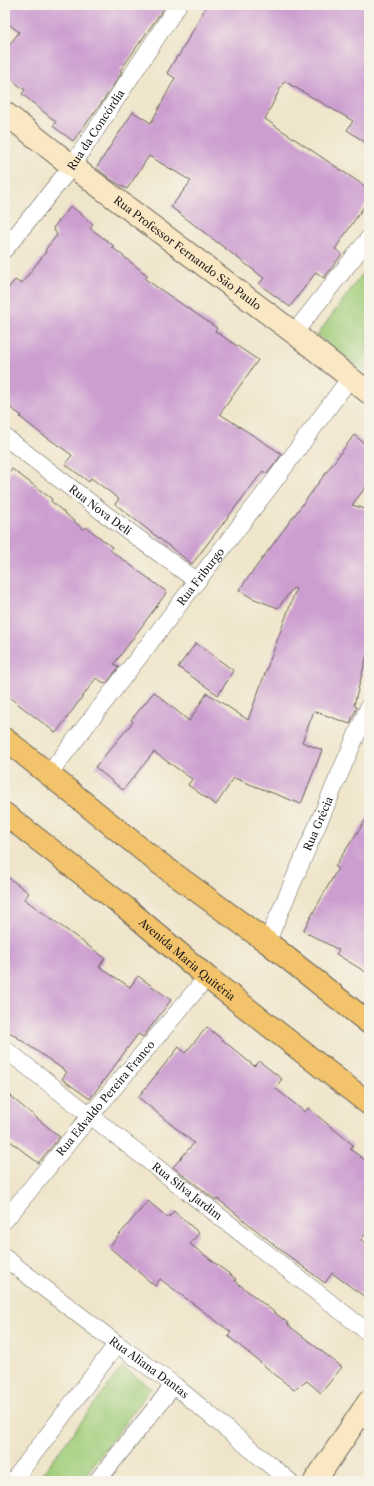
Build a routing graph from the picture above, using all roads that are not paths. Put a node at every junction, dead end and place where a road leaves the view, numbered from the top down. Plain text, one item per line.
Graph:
1 (178, 5) edge
2 (5, 113) edge
3 (72, 166) junction
4 (368, 243) edge
5 (5, 249) edge
6 (294, 333) junction
7 (350, 378) junction
8 (369, 393) edge
9 (5, 437) edge
10 (197, 581) junction
11 (369, 706) edge
12 (5, 739) edge
13 (49, 774) junction
14 (5, 814) edge
15 (267, 942) junction
16 (207, 977) junction
17 (369, 1023) edge
18 (5, 1049) edge
19 (369, 1104) edge
20 (90, 1116) junction
21 (5, 1220) edge
22 (5, 1258) edge
23 (369, 1333) edge
24 (117, 1344) junction
25 (174, 1385) junction
26 (369, 1401) edge
27 (13, 1481) edge
28 (96, 1481) edge
29 (289, 1481) edge
30 (315, 1481) edge

1 - 3 street, Rua da Concórdia
2 - 3 street, Rua Professor Fernando São Paulo
3 - 5 street, Rua da Concórdia
3 - 6 street, Rua Professor Fernando São Paulo
4 - 6 street
6 - 7 street, Rua Professor Fernando São Paulo
7 - 8 street, Rua Professor Fernando São Paulo
7 - 10 street, Rua Friburgo
9 - 10 street, Rua Nova Deli
10 - 13 street, Rua Friburgo
11 - 15 street, Rua Grécia
12 - 13 main road
13 - 15 main road
14 - 16 main road, Avenida Maria Quitéria
15 - 17 main road
16 - 19 main road, Avenida Maria Quitéria
16 - 20 street, Rua Edvaldo Pereira Franco
18 - 20 street, Rua Silva Jardim
20 - 21 street, Rua Edvaldo Pereira Franco
20 - 23 street, Rua Silva Jardim
22 - 24 street, Rua Aliana Dantas
24 - 25 street, Rua Aliana Dantas
24 - 27 street
25 - 28 street
25 - 29 street, Rua Aliana Dantas
26 - 30 street

